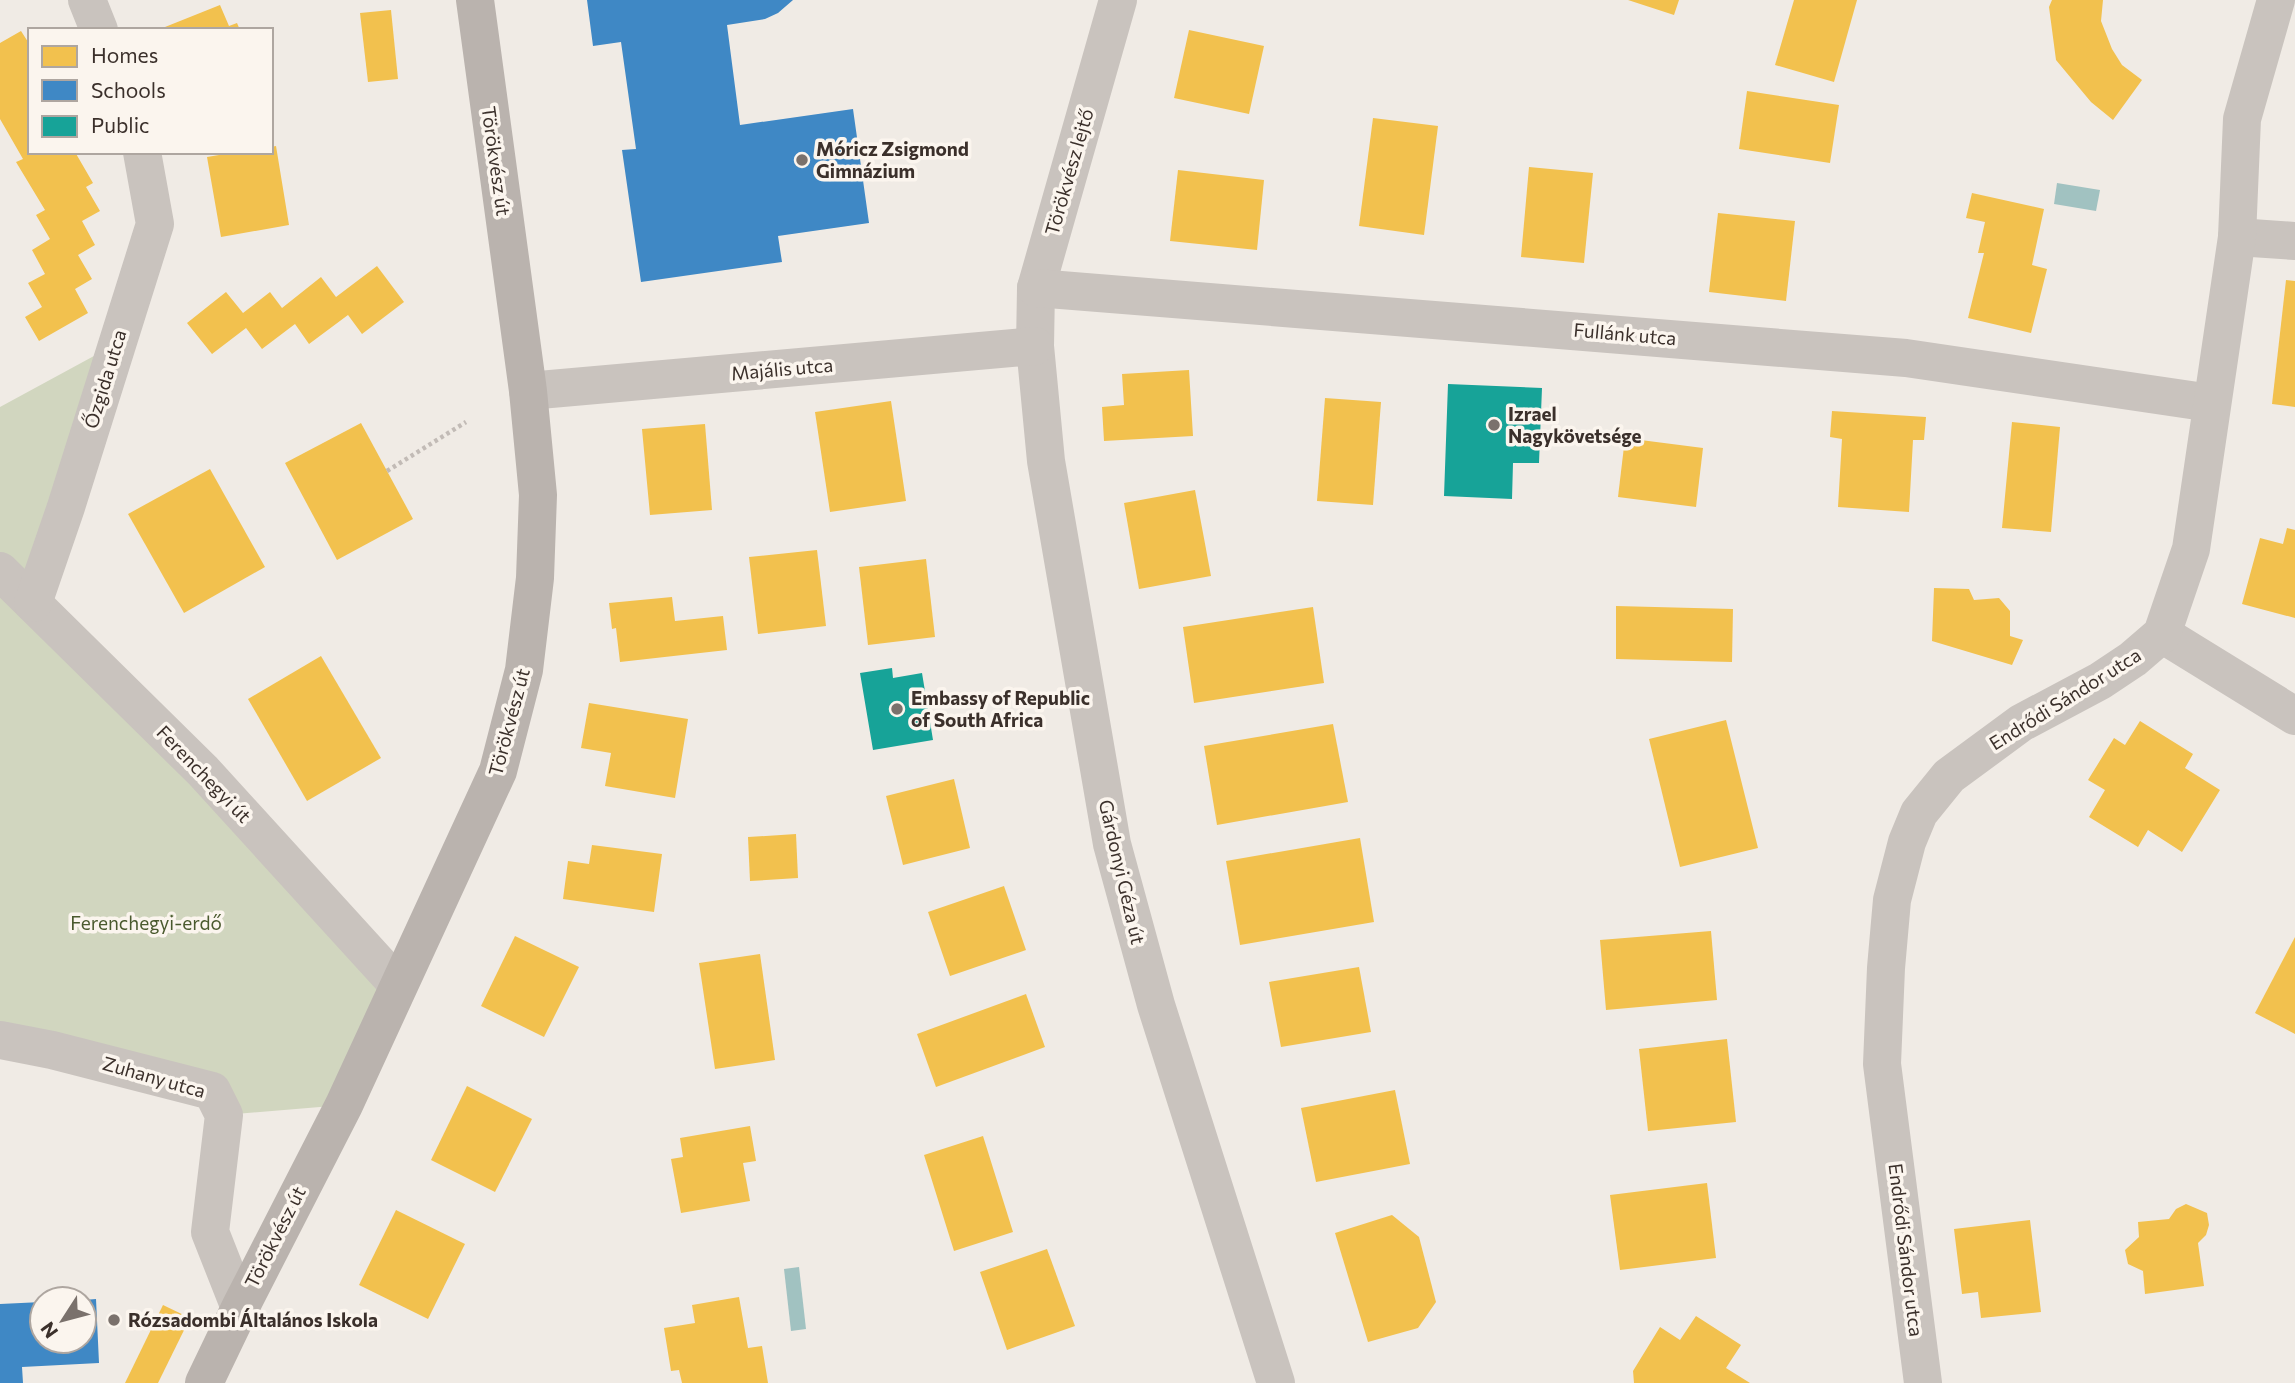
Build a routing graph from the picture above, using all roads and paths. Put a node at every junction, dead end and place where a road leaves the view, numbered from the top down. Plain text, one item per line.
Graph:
1 (87, 0) edge
2 (475, 0) edge
3 (1118, 0) edge
4 (2276, 0) edge
5 (98, 28) edge
6 (142, 154) edge
7 (2237, 237) junction
8 (2295, 241) edge
9 (1036, 288) junction
10 (1035, 346) junction
11 (528, 391) junction
12 (2211, 403) junction
13 (466, 422) dead end
14 (387, 471) dead end
15 (0, 571) edge
16 (33, 603) junction
17 (2162, 634) junction
18 (2295, 716) edge
19 (398, 985) junction
20 (0, 1040) edge
21 (240, 1308) junction
22 (1921, 1382) edge
23 (204, 1383) edge
24 (1276, 1383) edge

1 - 5 street
2 - 11 street, Törökvész út
3 - 9 street, Törökvész lejtő
4 - 7 street
6 - 16 street, Őzgida utca
7 - 8 street
7 - 12 street
9 - 10 street, Törökvész lejtő
9 - 12 street, Fullánk utca
10 - 11 street, Majális utca
10 - 24 street, Gárdonyi Géza út
11 - 19 street, Törökvész út
12 - 17 street
13 - 14 path
15 - 16 street, Ferenchegyi út
16 - 19 street, Ferenchegyi út
17 - 18 street
17 - 22 street, Endrődi Sándor utca
19 - 21 street, Törökvész út
20 - 21 street, Zuhany utca
21 - 23 street, Törökvész út

